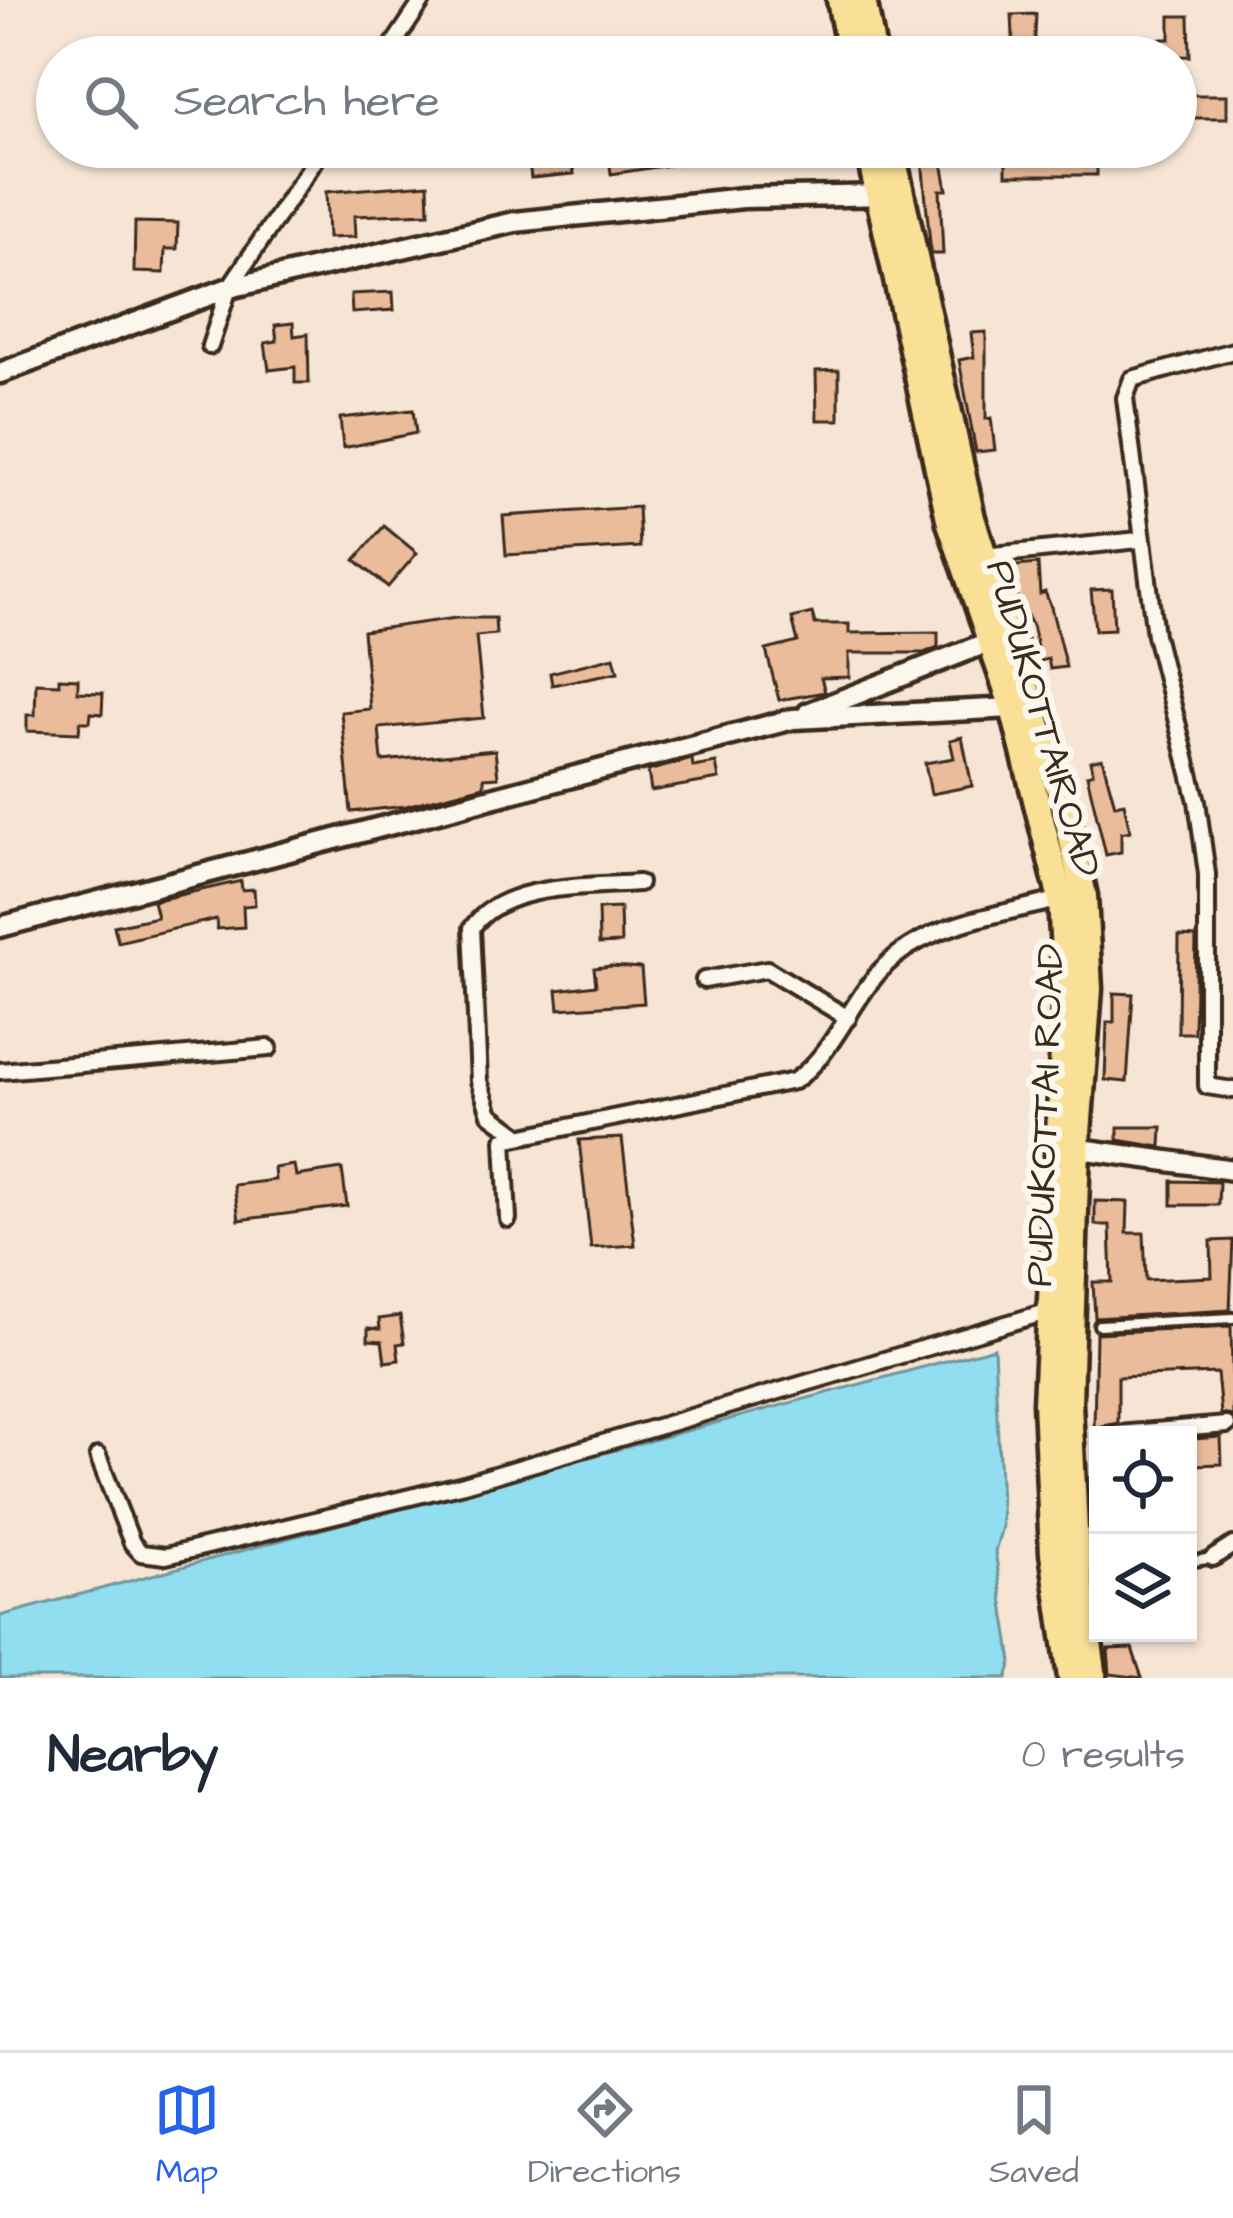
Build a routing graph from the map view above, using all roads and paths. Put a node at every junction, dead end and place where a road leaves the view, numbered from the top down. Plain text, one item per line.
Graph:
1 (423, 0) edge
2 (840, 0) edge
3 (863, 0) edge
4 (399, 36) edge
5 (847, 36) edge
6 (870, 36) edge
7 (310, 168) edge
8 (877, 168) edge
9 (890, 168) edge
10 (889, 195) junction
11 (230, 288) junction
12 (210, 346) dead end
13 (1233, 351) edge
14 (0, 374) edge
15 (1139, 539) junction
16 (984, 556) junction
17 (989, 642) junction
18 (1013, 708) junction
19 (793, 719) junction
20 (639, 883) dead end
21 (1061, 899) junction
22 (0, 927) edge
23 (704, 980) dead end
24 (848, 1018) junction
25 (269, 1048) dead end
26 (0, 1071) edge
27 (1233, 1090) edge
28 (517, 1134) junction
29 (1067, 1147) junction
30 (1233, 1170) edge
31 (508, 1219) dead end
32 (1233, 1318) edge
33 (1057, 1322) junction
34 (1099, 1325) dead end
35 (1227, 1425) dead end
36 (1197, 1427) edge
37 (1089, 1435) edge
38 (1070, 1436) junction
39 (98, 1456) dead end
40 (1233, 1545) edge
41 (1214, 1558) joint
42 (1197, 1561) edge
43 (1089, 1574) edge
44 (1092, 1642) edge
45 (1071, 1678) edge
46 (1094, 1678) edge

1 - 4 street
2 - 5 highway
3 - 6 highway
7 - 11 street
8 - 10 highway, PUDUKOTTAIROAD
9 - 10 highway, PUDUKOTTAI ROAD
10 - 11 street
10 - 16 highway, PUDUKOTTAI ROAD
10 - 17 highway, PUDUKOTTAIROAD
11 - 12 street
11 - 14 street
13 - 15 street
15 - 16 street
15 - 27 street
16 - 29 highway, PUDUKOTTAI ROAD
17 - 18 highway, PUDUKOTTAIROAD
17 - 19 street
18 - 19 street
18 - 21 highway, PUDUKOTTAIROAD
19 - 22 street
20 - 28 street
21 - 24 street
21 - 29 highway, PUDUKOTTAIROAD
23 - 24 street
24 - 28 street
25 - 26 street
28 - 31 street
29 - 30 street
29 - 33 highway, PUDUKOTTAI ROAD
32 - 34 lane
33 - 38 highway, PUDUKOTTAI ROAD
33 - 39 street
33 - 45 highway
35 - 36 street
37 - 38 street
38 - 43 highway, PUDUKOTTAI ROAD
40 - 41 street
41 - 42 lane
44 - 46 highway, PUDUKOTTAI ROAD

